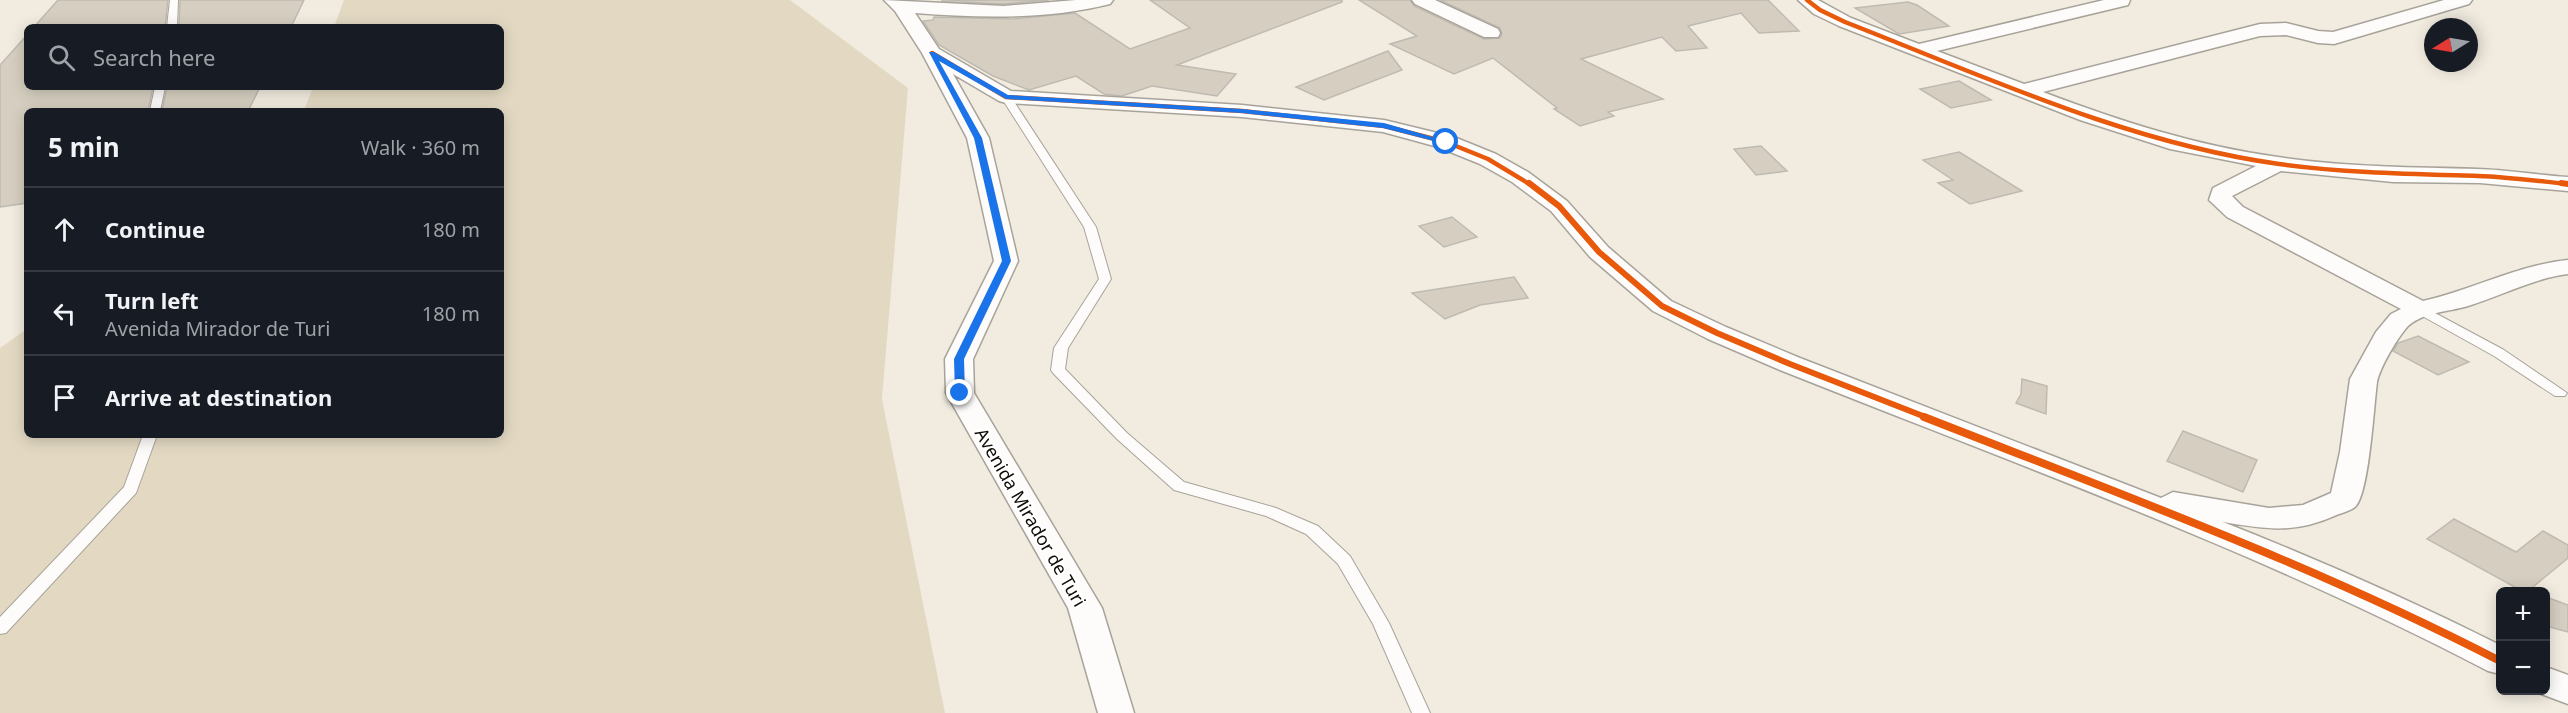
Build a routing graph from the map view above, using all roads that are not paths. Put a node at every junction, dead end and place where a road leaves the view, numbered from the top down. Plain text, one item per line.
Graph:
1 (174, 0) edge
2 (1104, 0) edge
3 (1421, 0) edge
4 (1807, 0) edge
5 (2463, 0) edge
6 (2122, 1) edge
7 (898, 3) edge
8 (172, 24) edge
9 (1491, 33) dead end
10 (1917, 50) junction
11 (932, 53) junction
12 (159, 90) edge
13 (2026, 90) junction
14 (1006, 97) junction
15 (156, 108) edge
16 (2278, 164) junction
17 (2568, 184) edge
18 (2568, 267) edge
19 (2420, 309) junction
20 (2560, 393) dead end
21 (149, 438) edge
22 (2116, 491) junction
23 (0, 628) edge
24 (2496, 659) edge
25 (2550, 683) edge
26 (2568, 690) edge
27 (1116, 713) edge
28 (1421, 713) edge

1 - 8 lane
2 - 7 street
3 - 9 street
4 - 10 street
5 - 13 street
6 - 10 street
7 - 11 street, Avenida Mirador de Turi
10 - 13 street
11 - 14 street
11 - 27 street, Avenida Mirador de Turi
12 - 15 lane
13 - 16 street
14 - 22 street
14 - 28 lane
16 - 17 street
16 - 19 street
18 - 19 street
19 - 20 lane
19 - 22 street
21 - 23 lane
22 - 24 street
25 - 26 street

